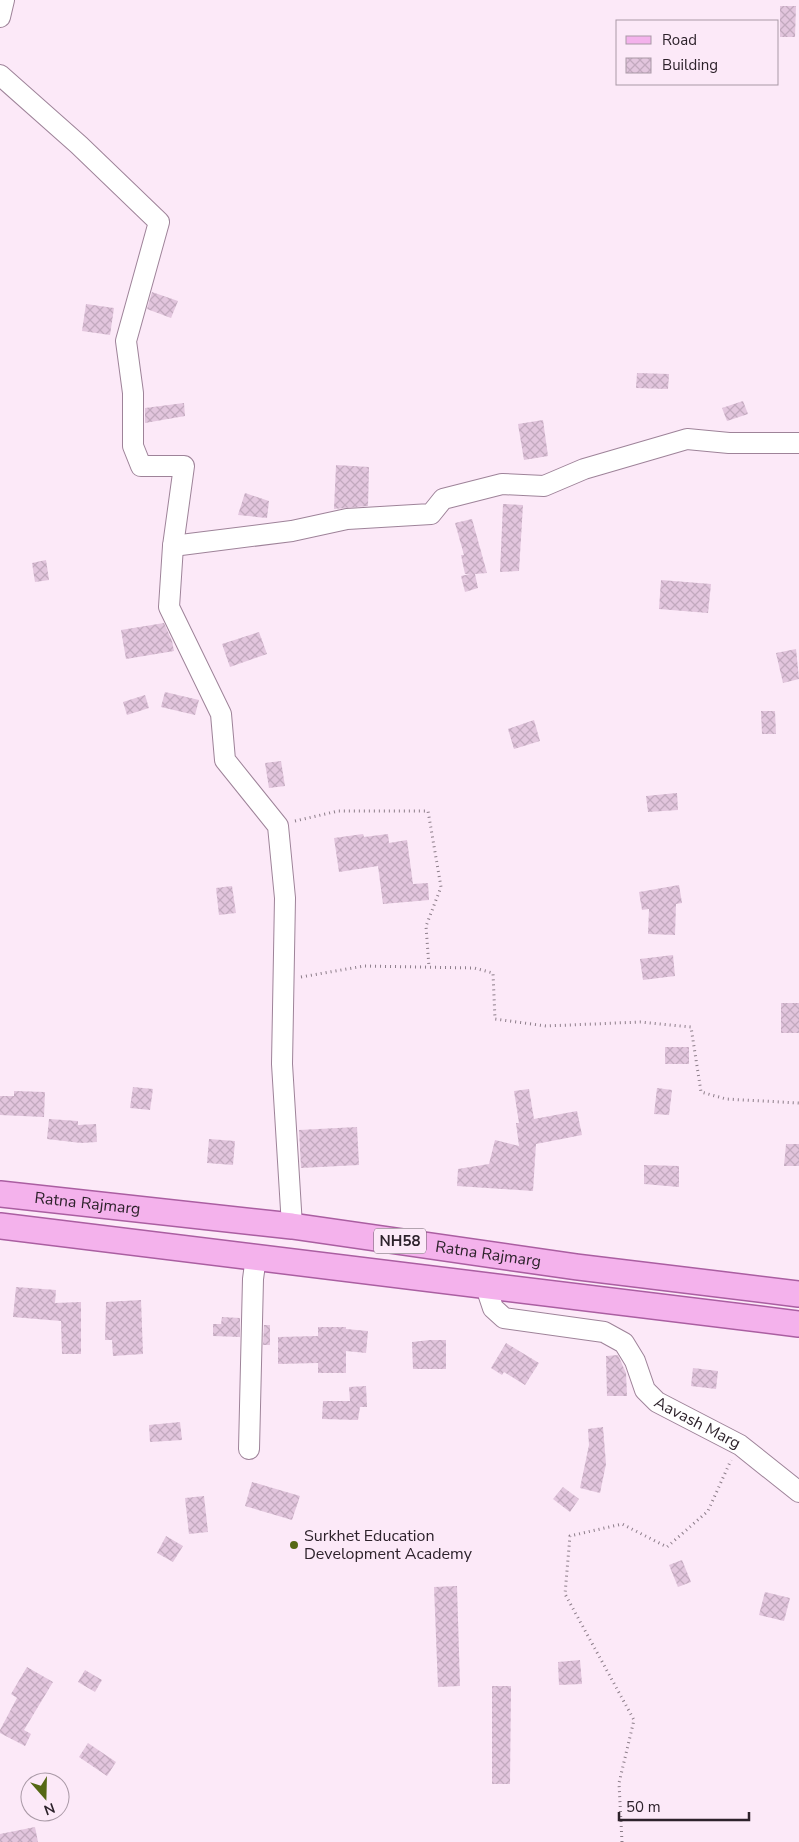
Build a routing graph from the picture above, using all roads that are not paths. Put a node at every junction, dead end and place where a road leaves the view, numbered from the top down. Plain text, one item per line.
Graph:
1 (4, 0) edge
2 (0, 17) edge
3 (0, 75) edge
4 (799, 443) edge
5 (173, 546) junction
6 (0, 1194) edge
7 (0, 1226) edge
8 (292, 1226) junction
9 (256, 1257) junction
10 (486, 1287) junction
11 (799, 1294) edge
12 (799, 1324) edge
13 (249, 1449) dead end
14 (799, 1492) edge

1 - 2 street
3 - 5 street
4 - 5 street
5 - 8 street
6 - 8 main road, Ratna Rajmarg / NH58
7 - 9 main road, Ratna Rajmarg / NH58
8 - 11 main road, Ratna Rajmarg / NH58
9 - 10 main road, Ratna Rajmarg / NH58
9 - 13 street
10 - 12 main road, Ratna Rajmarg / NH58
10 - 14 street, Aavash Marg

